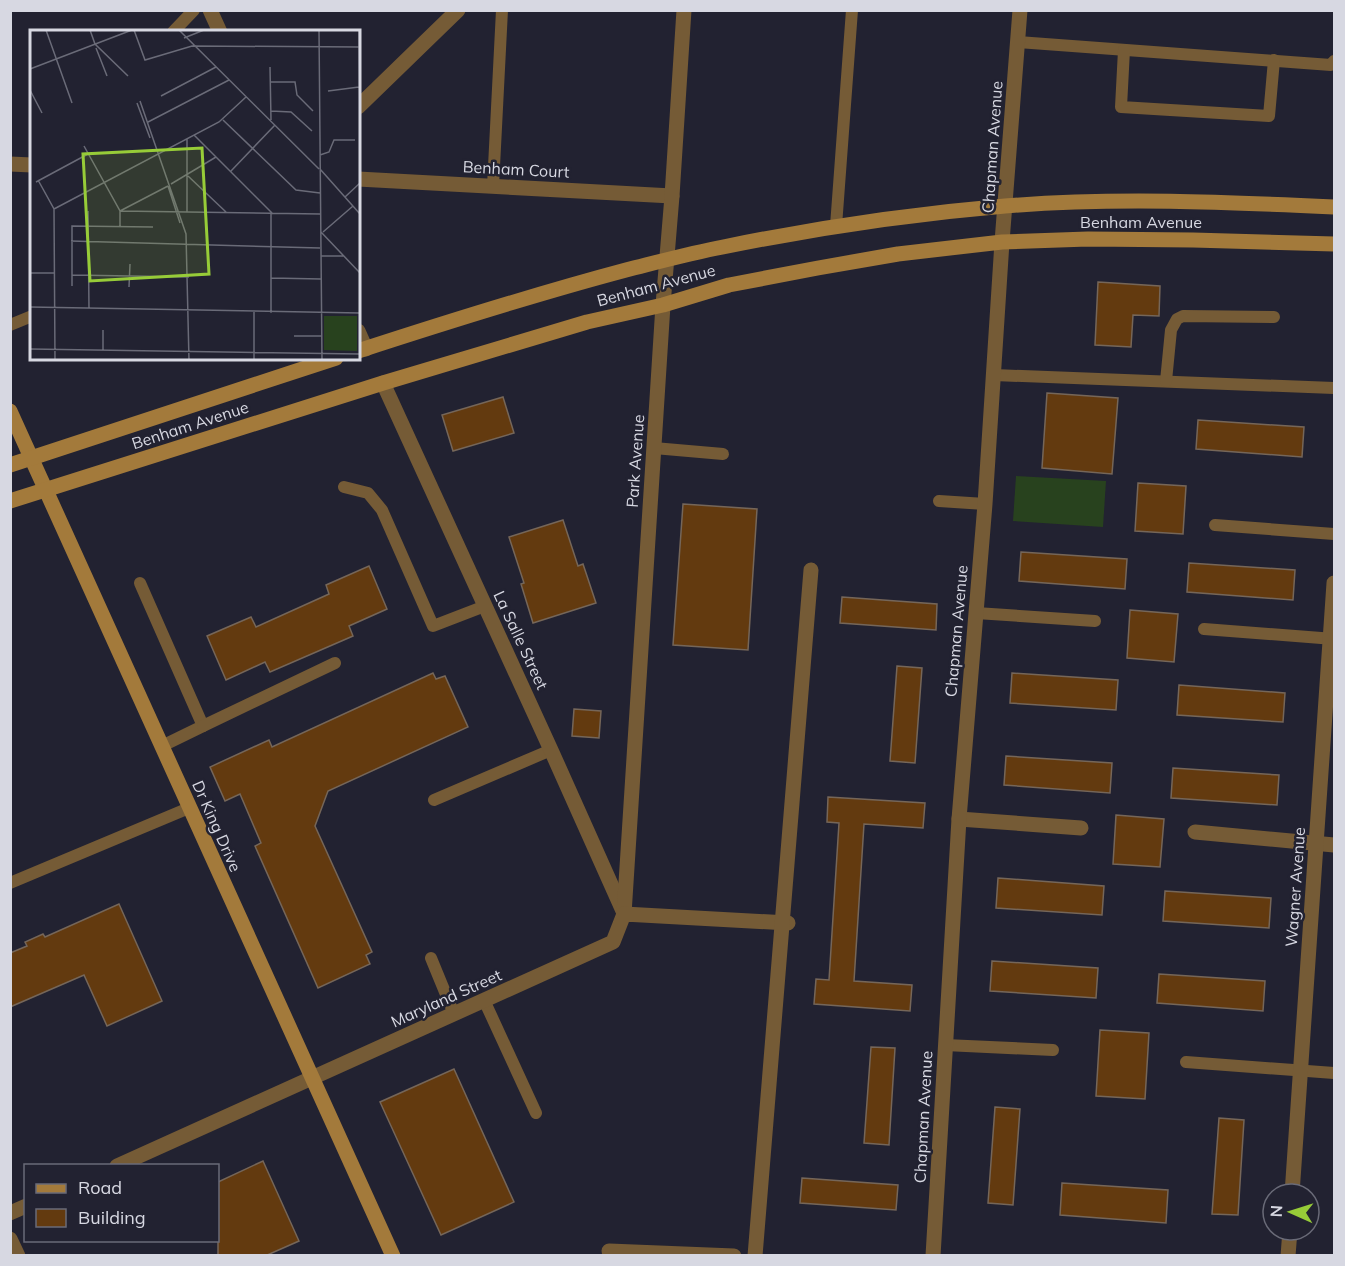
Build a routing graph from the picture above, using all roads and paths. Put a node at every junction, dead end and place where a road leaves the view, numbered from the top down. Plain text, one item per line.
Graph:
1 (194, 10) edge
2 (210, 10) edge
3 (458, 10) edge
4 (502, 10) edge
5 (684, 10) edge
6 (852, 10) edge
7 (1020, 10) edge
8 (175, 30) edge
9 (219, 30) edge
10 (1018, 42) junction
11 (1124, 50) junction
12 (1274, 60) junction
13 (1333, 66) edge
14 (360, 105) edge
15 (10, 164) edge
16 (30, 165) edge
17 (360, 179) edge
18 (493, 186) junction
19 (672, 196) junction
20 (1005, 206) junction
21 (1335, 207) edge
22 (836, 226) junction
23 (1002, 242) junction
24 (1335, 244) edge
25 (666, 260) junction
26 (663, 305) junction
27 (30, 317) edge
28 (1274, 317) dead end
29 (10, 325) edge
30 (362, 350) edge
31 (330, 360) edge
32 (993, 375) junction
33 (1166, 381) junction
34 (382, 383) junction
35 (1335, 388) edge
36 (10, 411) edge
37 (654, 448) junction
38 (723, 453) dead end
39 (32, 459) junction
40 (10, 465) edge
41 (344, 487) dead end
42 (46, 489) junction
43 (10, 501) edge
44 (939, 501) dead end
45 (985, 504) junction
46 (1215, 525) dead end
47 (1335, 534) edge
48 (811, 570) dead end
49 (140, 583) dead end
50 (1335, 583) edge
51 (485, 606) junction
52 (976, 613) junction
53 (1095, 621) dead end
54 (1204, 629) dead end
55 (1333, 638) edge
56 (335, 663) dead end
57 (203, 726) junction
58 (162, 746) junction
59 (551, 750) junction
60 (434, 800) dead end
61 (189, 808) junction
62 (959, 819) junction
63 (1081, 828) dead end
64 (1195, 832) dead end
65 (1316, 843) junction
66 (1335, 845) edge
67 (10, 883) edge
68 (624, 914) junction
69 (785, 923) junction
70 (431, 958) dead end
71 (484, 1000) junction
72 (454, 1014) junction
73 (945, 1045) junction
74 (1053, 1050) dead end
75 (1186, 1062) dead end
76 (1301, 1071) junction
77 (1335, 1073) edge
78 (311, 1078) junction
79 (536, 1113) dead end
80 (121, 1164) edge
81 (1293, 1182) edge
82 (24, 1207) edge
83 (10, 1213) edge
84 (10, 1239) edge
85 (609, 1251) dead end
86 (18, 1256) edge
87 (393, 1256) edge
88 (734, 1256) edge
89 (755, 1256) edge
90 (933, 1256) edge

1 - 8 lane
2 - 9 street
3 - 14 street
4 - 18 lane
5 - 19 street, Park Avenue
6 - 22 lane
7 - 10 street, Chapman Avenue
10 - 11 lane
10 - 20 street, Chapman Avenue
11 - 12 lane
11 - 12 lane
12 - 13 lane
15 - 16 street
17 - 18 street, Benham Court
18 - 19 street, Benham Court
19 - 25 street, Park Avenue
20 - 21 main road, Benham Avenue
20 - 22 main road, Benham Avenue
20 - 23 street, Chapman Avenue
22 - 25 main road, Benham Avenue
23 - 24 main road, Benham Avenue
23 - 26 main road, Benham Avenue
23 - 32 street, Chapman Avenue
25 - 26 street, Park Avenue
25 - 30 main road, Benham Avenue
26 - 34 main road, Benham Avenue
26 - 37 street, Park Avenue
27 - 29 lane
28 - 33 lane
31 - 39 main road, Benham Avenue
32 - 33 lane
32 - 45 street, Chapman Avenue
33 - 35 lane
34 - 42 main road, Benham Avenue
34 - 51 street, La Salle Street
36 - 39 main road, Dr King Drive
37 - 38 lane
37 - 68 street, Park Avenue
39 - 40 main road, Benham Avenue
39 - 42 main road, Dr King Drive
41 - 51 lane
42 - 43 main road, Benham Avenue
42 - 58 main road, Dr King Drive
44 - 45 lane
45 - 52 street, Chapman Avenue
46 - 47 lane
48 - 69 street
49 - 57 lane
50 - 55 street, Wagner Avenue
51 - 59 street, La Salle Street
52 - 53 lane
52 - 62 street, Chapman Avenue
54 - 55 lane
55 - 65 street, Wagner Avenue
56 - 57 lane
57 - 58 lane
58 - 61 main road, Dr King Drive
59 - 60 lane
59 - 68 street, La Salle Street
61 - 67 lane
61 - 78 main road, Dr King Drive
62 - 63 street
62 - 73 street, Chapman Avenue
64 - 65 street
65 - 66 street
65 - 76 street, Wagner Avenue
68 - 69 street
68 - 71 street, Maryland Street
69 - 89 street
70 - 72 lane
71 - 72 street, Maryland Street
71 - 79 lane
72 - 78 street, Maryland Street
73 - 74 lane
73 - 90 street, Chapman Avenue
75 - 76 lane
76 - 77 lane
76 - 81 street, Wagner Avenue
78 - 80 street, Maryland Street
78 - 87 main road, Dr King Drive
82 - 83 street
84 - 86 street
85 - 88 street

